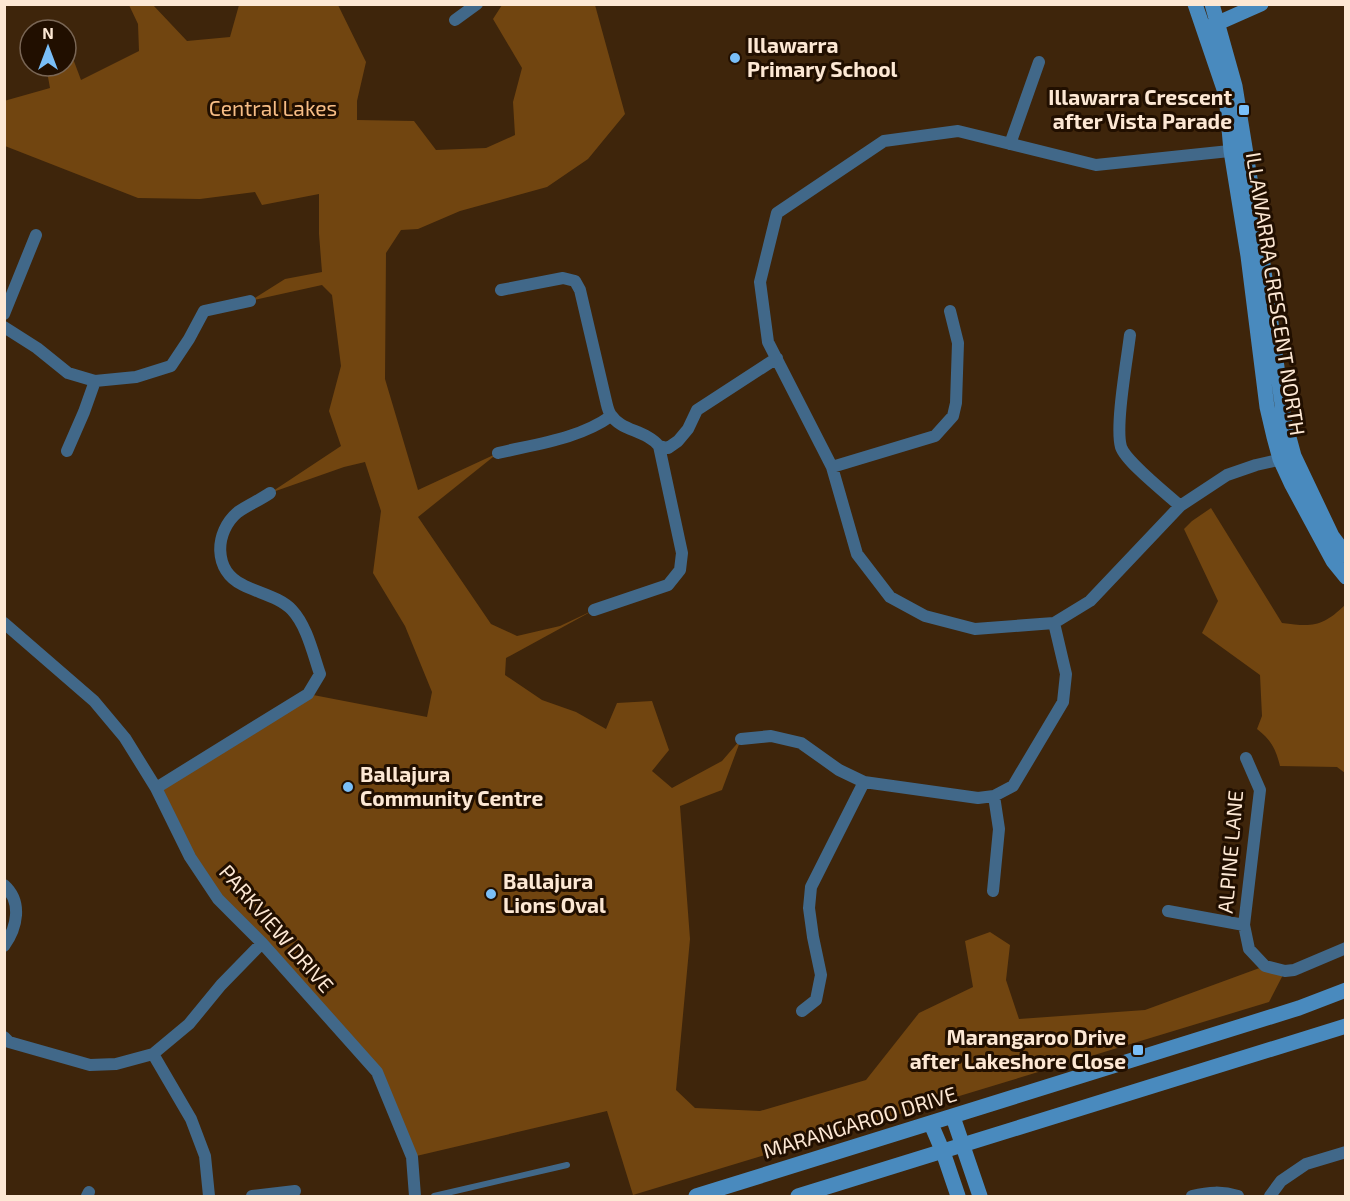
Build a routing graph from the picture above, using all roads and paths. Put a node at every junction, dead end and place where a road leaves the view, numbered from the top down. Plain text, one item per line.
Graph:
1 (477, 4) edge
2 (1261, 4) edge
3 (1210, 13) edge
4 (455, 20) dead end
5 (1039, 62) dead end
6 (1010, 144) junction
7 (1238, 150) junction
8 (36, 235) dead end
9 (501, 290) dead end
10 (250, 301) dead end
11 (950, 312) dead end
12 (4, 314) edge
13 (4, 327) edge
14 (1130, 335) dead end
15 (777, 358) junction
16 (95, 381) junction
17 (611, 416) junction
18 (659, 446) junction
19 (67, 451) dead end
20 (498, 453) dead end
21 (1287, 458) junction
22 (832, 467) junction
23 (270, 494) dead end
24 (1180, 506) junction
25 (1346, 555) edge
26 (1346, 577) edge
27 (594, 610) dead end
28 (4, 623) edge
29 (1054, 623) junction
30 (741, 739) dead end
31 (1246, 758) dead end
32 (864, 783) junction
33 (156, 788) junction
34 (994, 796) junction
35 (4, 885) edge
36 (993, 891) dead end
37 (1168, 912) dead end
38 (1244, 925) junction
39 (262, 943) junction
40 (4, 946) edge
41 (1346, 948) edge
42 (1346, 990) edge
43 (802, 1011) dead end
44 (1346, 1026) edge
45 (4, 1037) edge
46 (153, 1054) junction
47 (954, 1116) junction
48 (931, 1124) junction
49 (964, 1145) junction
50 (944, 1152) junction
51 (1346, 1152) edge
52 (567, 1165) dead end
53 (295, 1191) dead end
54 (209, 1197) edge
55 (252, 1197) edge
56 (415, 1197) edge
57 (435, 1197) edge
58 (696, 1197) edge
59 (798, 1197) edge
60 (958, 1197) edge
61 (980, 1197) edge
62 (1192, 1197) edge
63 (1238, 1197) edge
64 (1270, 1197) edge

1 - 4 street
2 - 3 main road
3 - 7 main road, ILLAWARRA CRESCENT NORTH
5 - 6 street
6 - 7 street
6 - 15 street
7 - 21 main road, ILLAWARRA CRESCENT NORTH
8 - 12 street
9 - 17 street
10 - 16 street
11 - 22 street
13 - 16 street
14 - 24 street
15 - 18 street
15 - 22 street
16 - 19 street
17 - 18 street
17 - 20 street
18 - 27 street
21 - 24 street
21 - 25 main road, ILLAWARRA CRESCENT NORTH
21 - 26 main road, ILLAWARRA CRESCENT NORTH
22 - 29 street
23 - 33 street
24 - 29 street
28 - 33 street, PARKVIEW DRIVE
29 - 34 street
30 - 32 street
31 - 38 street, ALPINE LANE
32 - 34 street
32 - 43 street
33 - 39 street, PARKVIEW DRIVE
34 - 36 street
35 - 40 street
37 - 38 street
38 - 41 street, ALPINE LANE
39 - 46 street
39 - 56 street, PARKVIEW DRIVE
42 - 47 main road, MARANGAROO DRIVE
44 - 49 main road
45 - 46 street
46 - 54 street
47 - 48 main road, MARANGAROO DRIVE
47 - 49 main road
48 - 50 main road
48 - 58 main road, MARANGAROO DRIVE
49 - 50 main road
49 - 61 main road
50 - 59 main road
50 - 60 main road
51 - 64 street
52 - 57 lane
53 - 55 street
62 - 63 street

